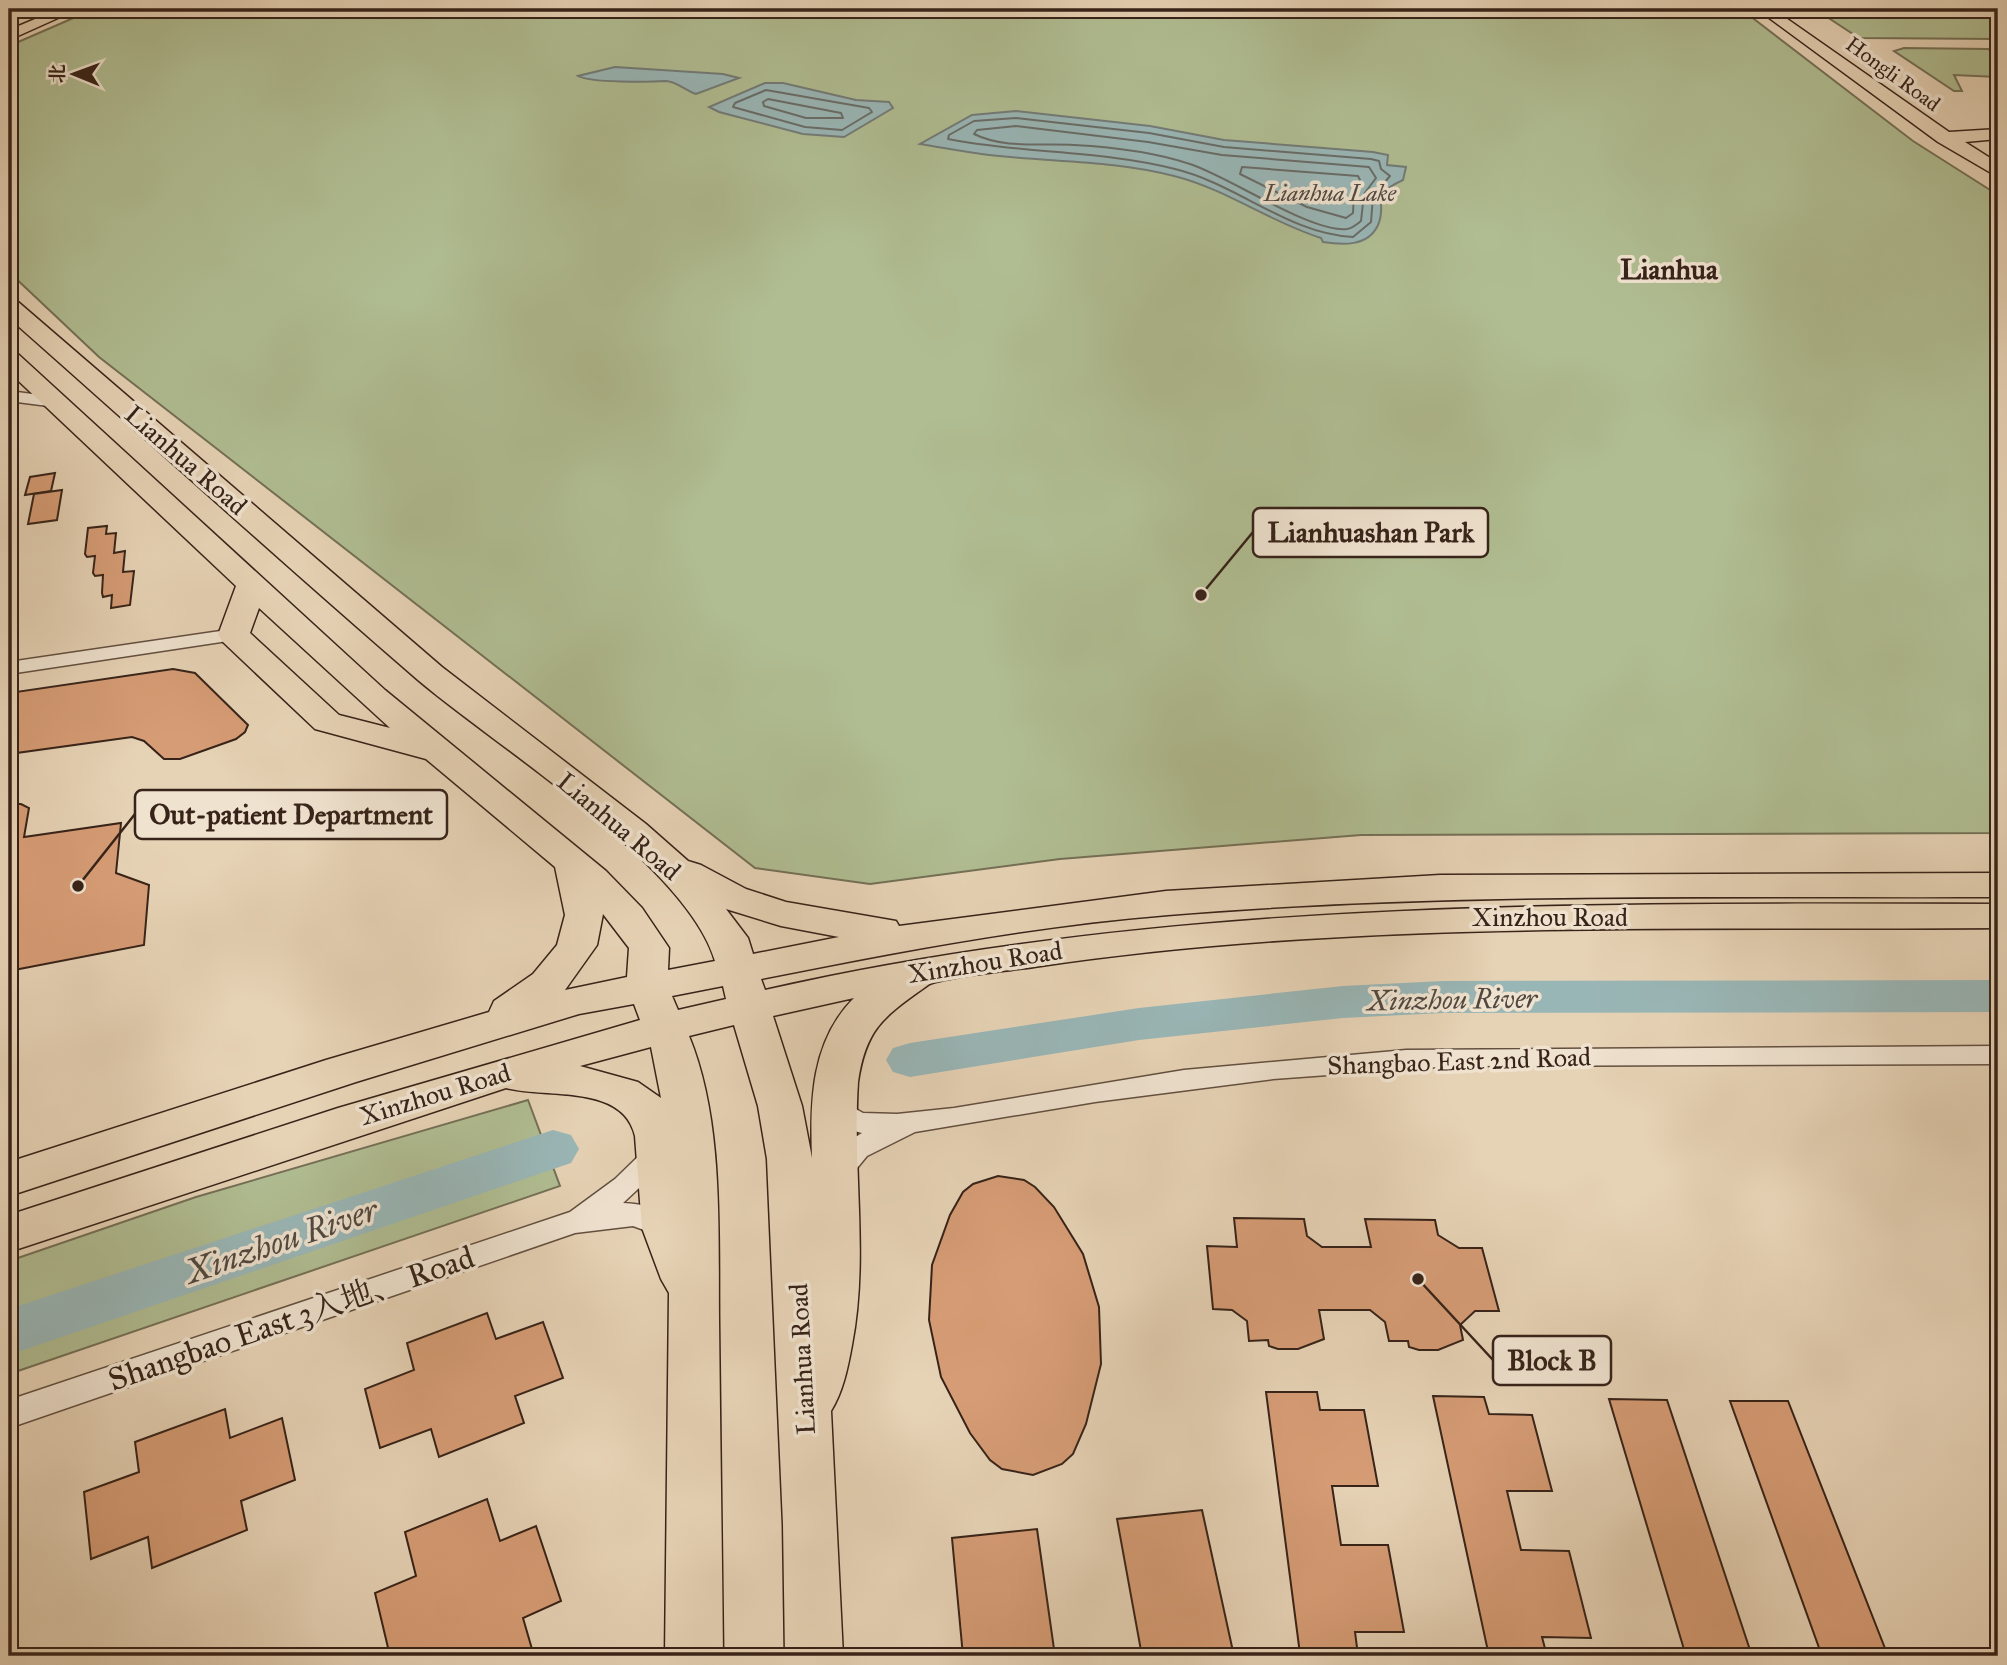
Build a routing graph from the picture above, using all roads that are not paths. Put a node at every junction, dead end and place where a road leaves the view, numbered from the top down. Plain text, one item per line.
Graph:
1 (71, 9) edge
2 (1764, 9) edge
3 (37, 10) edge
4 (9, 23) edge
5 (9, 35) edge
6 (1958, 119) dead end
7 (1993, 137) edge
8 (1944, 138) junction
9 (1998, 171) edge
10 (9, 306) edge
11 (10, 361) edge
12 (9, 396) edge
13 (56, 402) junction
14 (252, 584) junction
15 (234, 635) junction
16 (9, 668) edge
17 (441, 753) junction
18 (655, 850) junction
19 (573, 862) junction
20 (1998, 886) edge
21 (1998, 916) edge
22 (938, 950) junction
23 (647, 986) junction
24 (743, 988) junction
25 (665, 1027) junction
26 (473, 1031) junction
27 (1998, 1055) edge
28 (487, 1077) junction
29 (836, 1101) junction
30 (925, 1120) junction
31 (660, 1151) junction
32 (837, 1178) junction
33 (9, 1179) edge
34 (573, 1222) junction
35 (666, 1227) junction
36 (9, 1234) edge
37 (693, 1301) junction
38 (9, 1414) edge
39 (806, 1419) junction
40 (690, 1645) edge
41 (814, 1656) edge

1 - 5 main road
2 - 8 main road, Hongli Road
3 - 4 main road
6 - 7 main road, Hongli Road
7 - 8 main road
8 - 9 main road, Hongli Road
10 - 18 main road, Lianhua Road
11 - 13 main road, Lianhua Road
12 - 13 street
13 - 14 main road, Lianhua Road
14 - 15 main road
14 - 17 main road, Lianhua Road
15 - 16 street
15 - 17 main road
17 - 19 main road, Lianhua Road
18 - 22 main road
18 - 24 main road, Lianhua Road
19 - 23 main road, Lianhua Road
19 - 26 main road
20 - 22 main road, Xinzhou Road
21 - 22 main road, Xinzhou Road
22 - 24 main road, Xinzhou Road
22 - 29 main road
23 - 24 main road, Xinzhou Road
23 - 25 main road, Lianhua Road
23 - 26 main road, Xinzhou Road
24 - 25 main road, Xinzhou Road
24 - 39 main road, Lianhua Road
25 - 28 main road, Xinzhou Road
25 - 37 main road, Lianhua Road
26 - 33 main road, Xinzhou Road
27 - 30 street, Shangbao East 2nd Road
28 - 31 main road
28 - 36 main road, Xinzhou Road
29 - 30 street, Shangbao East 2nd Road
29 - 32 main road
30 - 32 street, Shangbao East 2nd Road
31 - 34 street, Shangbao East 3入地、 Road
31 - 35 main road
32 - 39 main road
34 - 35 street, Shangbao East 3入地、 Road
34 - 38 street, Shangbao East 3入地、 Road
35 - 37 main road
37 - 40 main road, Lianhua Road
39 - 41 main road, Lianhua Road

